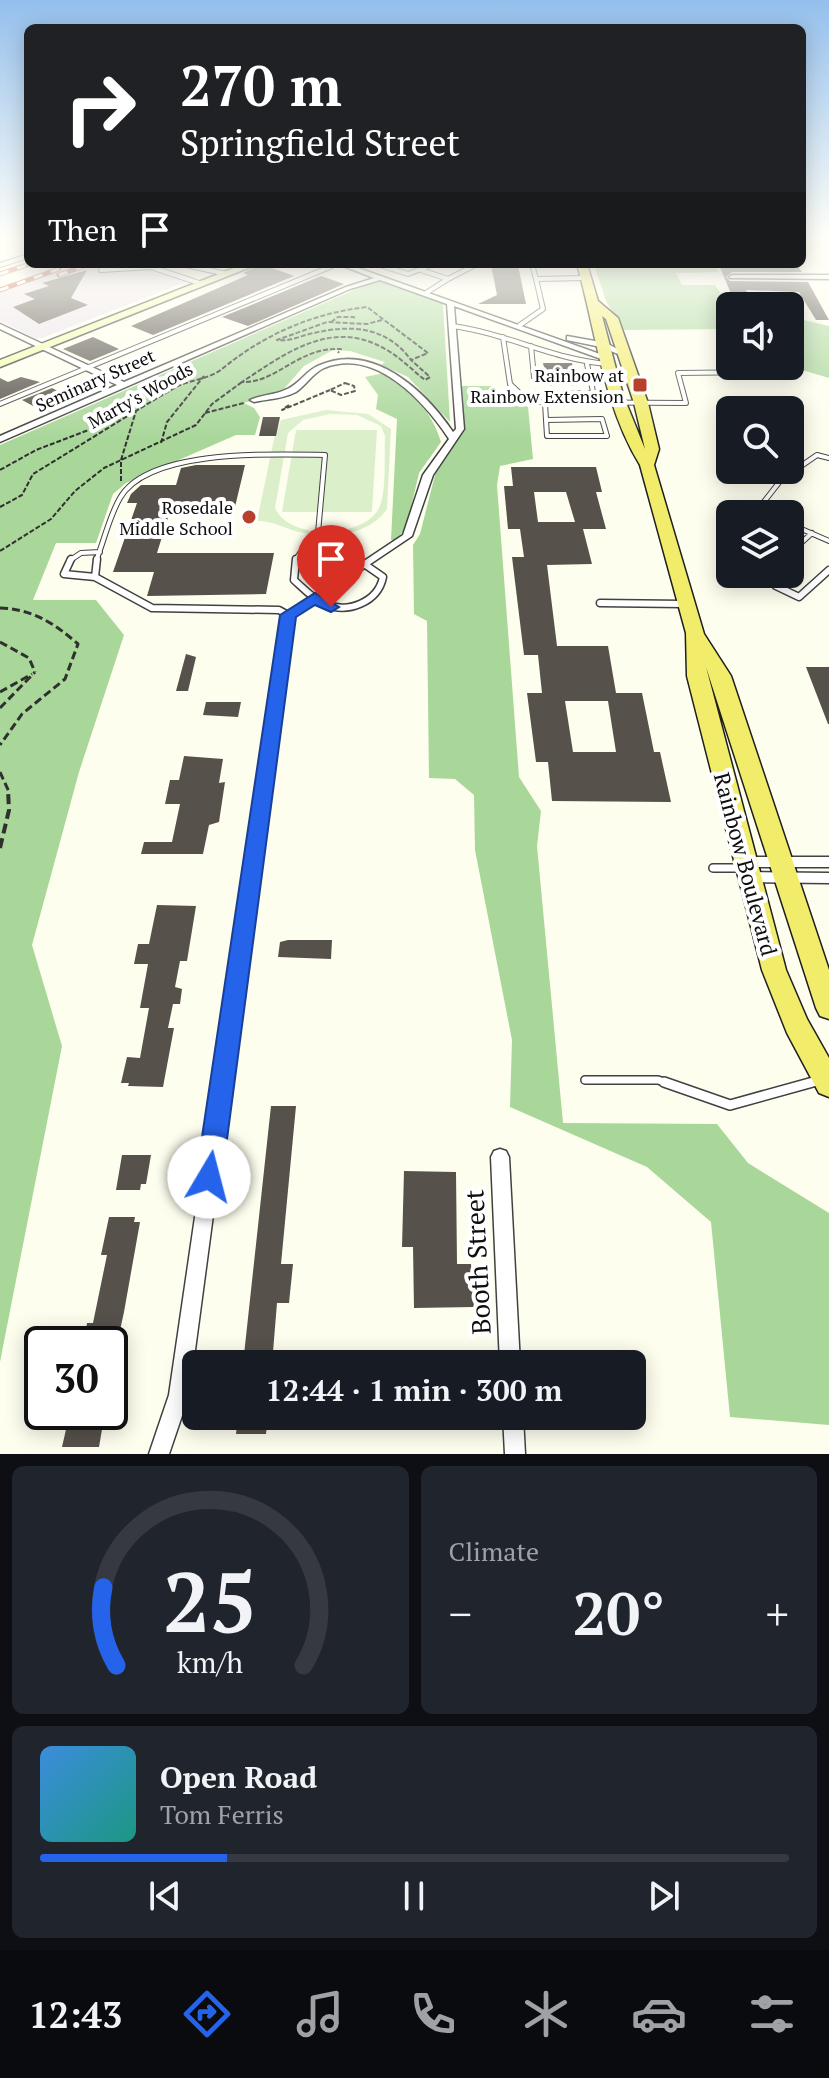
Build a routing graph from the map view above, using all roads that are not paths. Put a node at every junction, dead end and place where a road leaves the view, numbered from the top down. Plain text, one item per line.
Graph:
1 (153, 304) edge
2 (241, 304) edge
3 (318, 304) edge
4 (450, 304) edge
5 (456, 304) edge
6 (542, 304) edge
7 (595, 304) joint
8 (520, 325) junction
9 (0, 326) edge
10 (452, 326) junction
11 (540, 332) junction
12 (503, 337) junction
13 (531, 346) junction
14 (45, 347) junction
15 (623, 354) junction
16 (606, 356) junction
17 (0, 364) edge
18 (587, 364) junction
19 (87, 367) junction
20 (716, 373) edge
21 (534, 377) dead end
22 (123, 385) junction
23 (535, 385) dead end
24 (536, 393) junction
25 (593, 393) junction
26 (254, 400) road end
27 (537, 403) junction
28 (545, 403) junction
29 (595, 403) junction
30 (621, 403) junction
31 (641, 403) junction
32 (0, 404) edge
33 (544, 420) junction
34 (453, 438) junction
35 (0, 439) edge
36 (829, 458) edge
37 (647, 465) junction
38 (765, 500) edge
39 (804, 530) edge
40 (812, 533) junction
41 (804, 540) edge
42 (829, 541) edge
43 (317, 544) junction
44 (100, 552) junction
45 (365, 565) junction
46 (829, 570) edge
47 (95, 577) junction
48 (780, 588) edge
49 (315, 598) junction
50 (600, 603) dead end
51 (687, 604) junction
52 (288, 615) junction
53 (695, 633) junction
54 (829, 862) edge
55 (713, 868) dead end
56 (747, 869) junction
57 (785, 869) junction
58 (829, 878) edge
59 (829, 1008) edge
60 (585, 1080) dead end
61 (827, 1082) edge
62 (500, 1157) dead end
63 (509, 1350) edge
64 (514, 1430) edge
65 (159, 1454) edge
66 (515, 1454) edge

1 - 14 main road
2 - 19 lane
3 - 22 street, Seminary Street
4 - 10 street
5 - 8 street
6 - 8 lane
7 - 15 main road, Rainbow Boulevard
7 - 16 main road, Rainbow Boulevard
8 - 11 street
9 - 14 street
10 - 12 lane
10 - 34 street
11 - 16 street
11 - 16 street
12 - 13 lane
12 - 27 lane
13 - 18 lane
13 - 21 lane
14 - 17 main road
14 - 19 street
15 - 16 street
15 - 31 main road, Rainbow Boulevard
16 - 18 lane
16 - 30 main road, Rainbow Boulevard
18 - 25 lane
19 - 22 street
19 - 32 lane
20 - 31 lane
22 - 35 street, Seminary Street
23 - 24 lane
24 - 25 lane
24 - 27 lane
25 - 29 lane
26 - 34 street
27 - 28 lane
28 - 29 lane
28 - 33 lane
29 - 30 lane
30 - 31 lane
30 - 37 main road, Rainbow Boulevard
31 - 37 main road, Rainbow Boulevard
33 - 33 lane
34 - 45 street
36 - 38 lane
37 - 51 main road, Rainbow Boulevard
39 - 40 lane
40 - 41 lane
40 - 42 lane
43 - 44 lane
43 - 45 lane
43 - 49 lane
44 - 47 lane
44 - 47 lane
45 - 49 street
45 - 49 lane
46 - 48 lane
47 - 52 lane
49 - 52 street
50 - 51 lane
51 - 53 main road, Rainbow Boulevard
52 - 65 street
53 - 56 main road, Rainbow Boulevard
53 - 57 main road, Rainbow Boulevard
54 - 57 street
55 - 56 lane
56 - 57 street
56 - 61 main road, Rainbow Boulevard
57 - 58 street
57 - 59 main road, Rainbow Boulevard
60 - 61 lane
62 - 63 street, Booth Street
64 - 66 street

